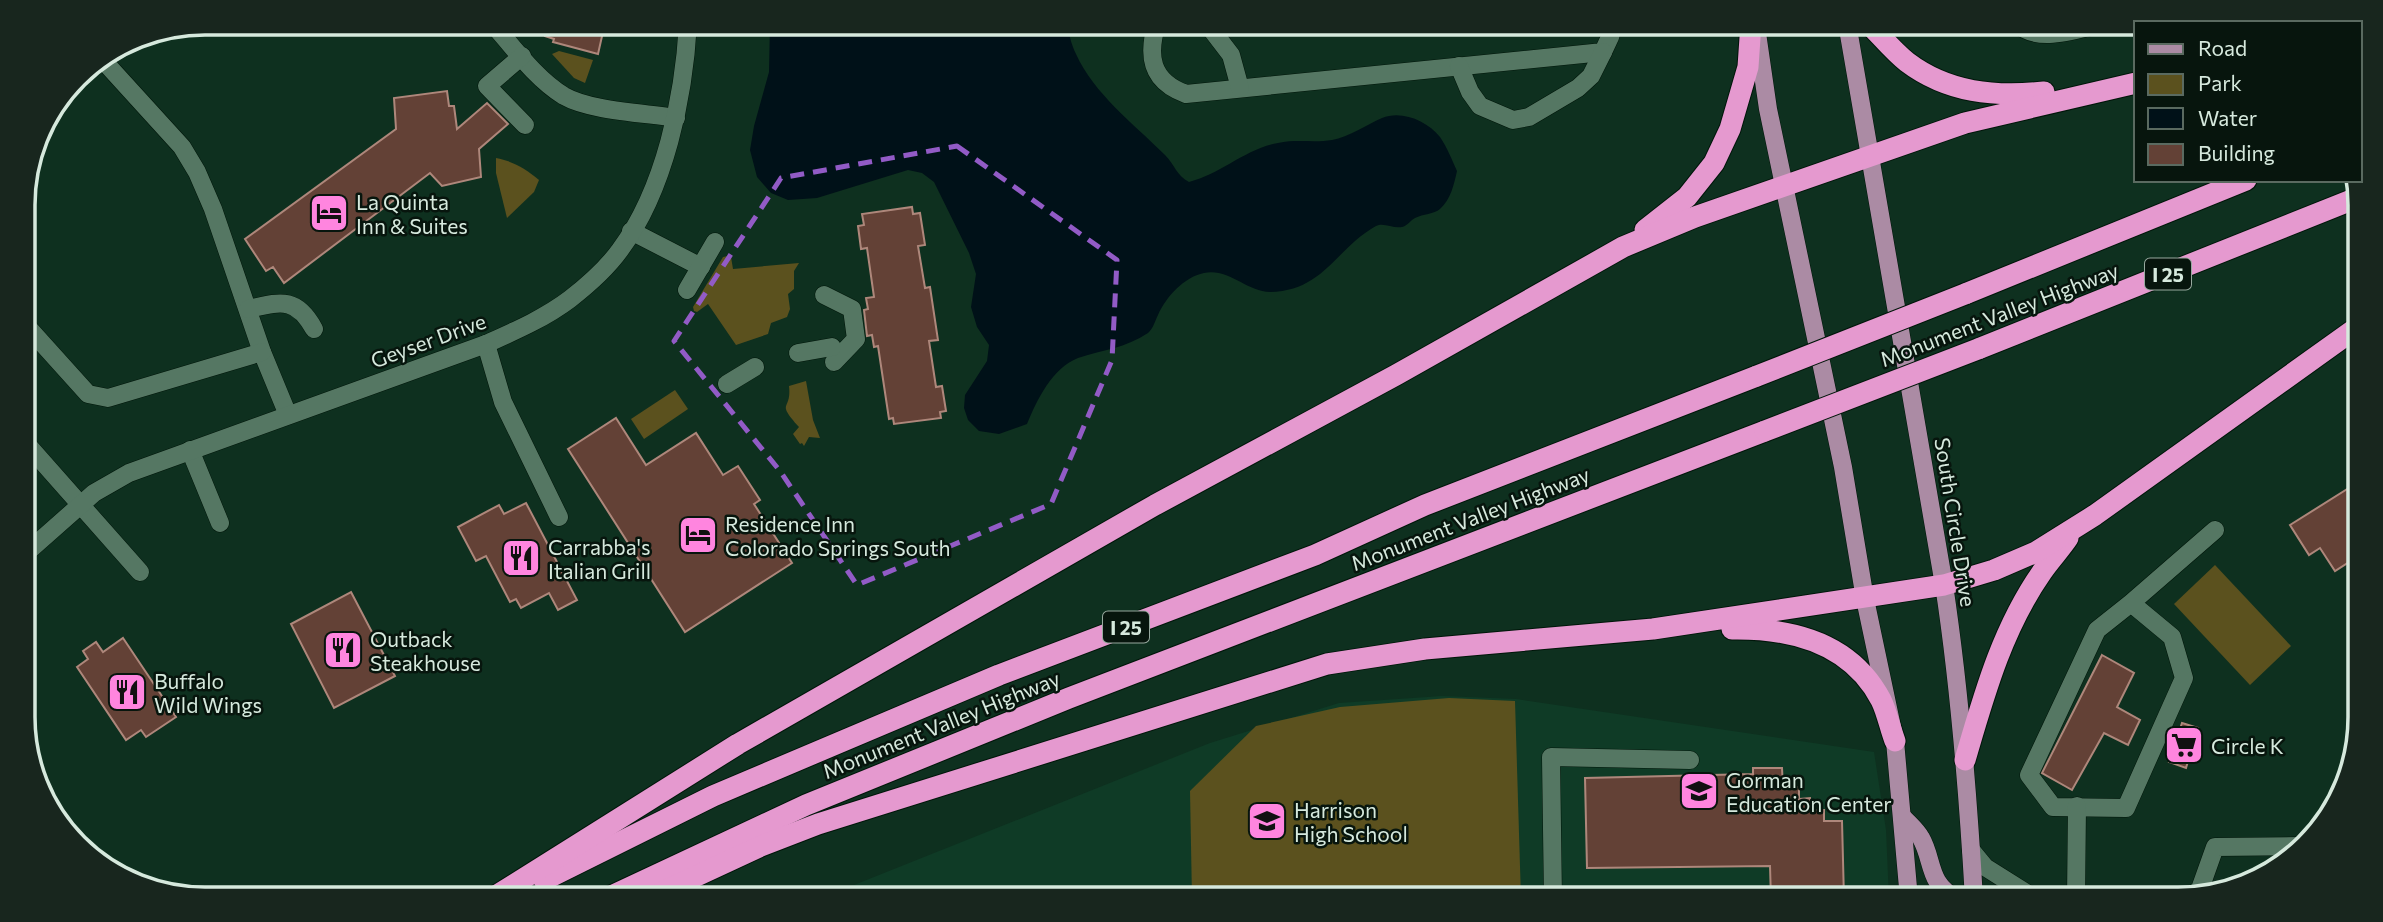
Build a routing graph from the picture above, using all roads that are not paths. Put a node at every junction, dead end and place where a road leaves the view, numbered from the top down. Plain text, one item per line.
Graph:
1 (503, 35) edge
2 (687, 35) edge
3 (1153, 35) edge
4 (1216, 35) edge
5 (1611, 35) edge
6 (1752, 35) edge
7 (1756, 35) edge
8 (1849, 35) edge
9 (1880, 35) edge
10 (1602, 52) junction
11 (522, 57) junction
12 (108, 66) edge
13 (1459, 66) junction
14 (2134, 83) edge
15 (2134, 83) edge
16 (1240, 88) junction
17 (676, 118) junction
18 (525, 125) dead end
19 (1868, 156) junction
20 (2241, 182) edge
21 (1784, 186) junction
22 (2348, 201) edge
23 (631, 231) junction
24 (715, 242) dead end
25 (1623, 247) junction
26 (701, 267) junction
27 (687, 289) dead end
28 (824, 295) dead end
29 (248, 309) junction
30 (314, 328) dead end
31 (2348, 334) edge
32 (35, 335) edge
33 (486, 344) junction
34 (262, 352) junction
35 (798, 353) dead end
36 (755, 367) dead end
37 (727, 384) dead end
38 (288, 415) junction
39 (190, 450) junction
40 (35, 459) edge
41 (80, 506) junction
42 (559, 517) dead end
43 (220, 523) dead end
44 (2078, 526) junction
45 (2216, 530) dead end
46 (35, 545) edge
47 (140, 572) dead end
48 (1944, 585) junction
49 (1865, 598) junction
50 (2131, 603) junction
51 (1653, 629) junction
52 (1895, 741) junction
53 (1690, 760) dead end
54 (1965, 760) junction
55 (2077, 806) junction
56 (1902, 816) junction
57 (2288, 846) edge
58 (1971, 850) junction
59 (2201, 885) edge
60 (510, 887) edge
61 (528, 887) edge
62 (631, 887) edge
63 (673, 887) edge
64 (1553, 887) edge
65 (1908, 887) edge
66 (1941, 887) edge
67 (1973, 887) edge
68 (2021, 887) edge
69 (2076, 887) edge

1 - 11 street
2 - 17 street, Geyser Drive
3 - 16 street
4 - 16 street
5 - 10 street
6 - 25 highway
7 - 21 main road
8 - 19 main road, South Circle Drive
9 - 15 highway
10 - 13 street
10 - 13 street
11 - 17 street
11 - 18 street
12 - 29 street
13 - 16 street
14 - 19 highway
17 - 23 street, Geyser Drive
19 - 21 highway
19 - 48 main road, South Circle Drive
20 - 61 highway, Monument Valley Highway / I 25, bridge
21 - 25 highway
21 - 49 main road
22 - 62 highway, Monument Valley Highway / I 25, bridge
23 - 26 street
23 - 33 street, Geyser Drive
24 - 26 street
25 - 60 highway
26 - 27 street
28 - 35 street
29 - 30 street
29 - 34 street
31 - 44 highway
32 - 34 street
33 - 38 street, Geyser Drive
33 - 42 street
34 - 38 street
36 - 37 street
38 - 39 street, Geyser Drive
39 - 41 street, Geyser Drive
39 - 43 street
40 - 41 street
41 - 46 street, Geyser Drive
41 - 47 street
44 - 48 highway
44 - 54 highway
45 - 50 street
48 - 49 highway
48 - 54 main road, South Circle Drive
49 - 51 highway
49 - 52 main road
50 - 55 street
50 - 55 street
51 - 52 highway
51 - 63 highway
52 - 56 main road
53 - 64 street
54 - 58 main road, South Circle Drive
55 - 69 street
56 - 65 main road
56 - 66 main road
57 - 59 street
58 - 67 main road, South Circle Drive
58 - 68 street

